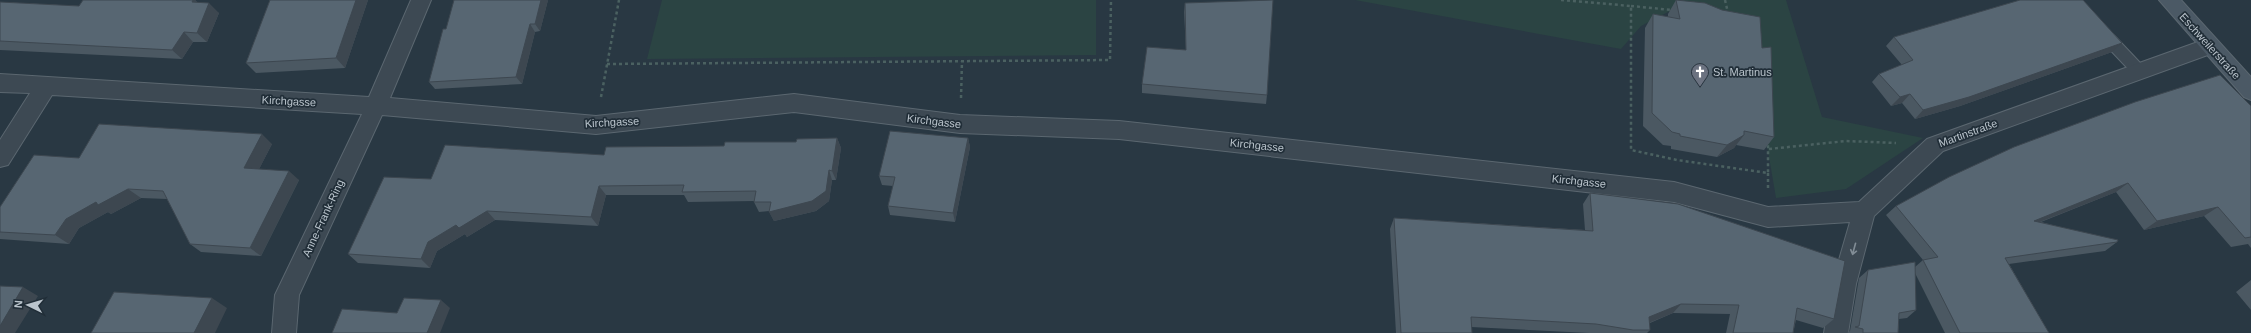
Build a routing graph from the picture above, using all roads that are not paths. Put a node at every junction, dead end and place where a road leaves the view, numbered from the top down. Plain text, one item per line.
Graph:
1 (421, 0) edge
2 (2168, 0) edge
3 (2093, 22) edge
4 (2209, 46) junction
5 (2139, 71) junction
6 (0, 83) edge
7 (46, 87) junction
8 (2251, 91) edge
9 (376, 106) junction
10 (0, 158) edge
11 (1864, 211) junction
12 (284, 333) edge
13 (1836, 333) edge

1 - 9 street, Anne-Frank-Ring
2 - 4 street, Eschweilerstraße
3 - 5 lane
4 - 5 street, Martinstraße
4 - 8 street, Eschweilerstraße
5 - 11 street, Martinstraße
6 - 7 street, Kirchgasse
7 - 9 street, Kirchgasse
7 - 10 street
9 - 11 street, Kirchgasse
9 - 12 street, Anne-Frank-Ring
11 -> 13 street

